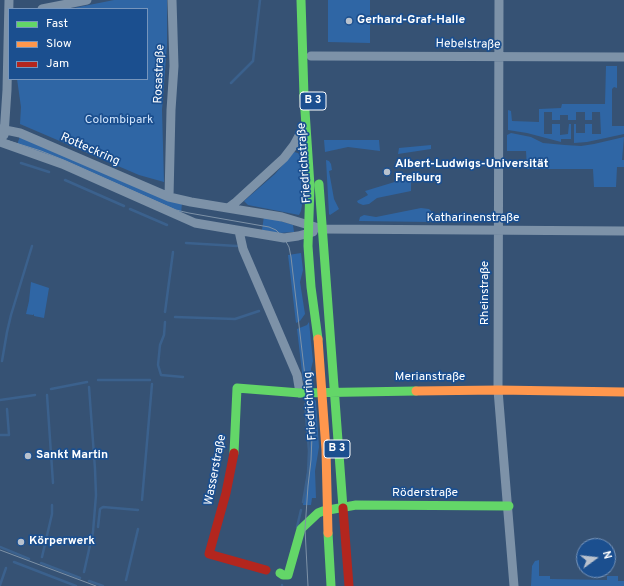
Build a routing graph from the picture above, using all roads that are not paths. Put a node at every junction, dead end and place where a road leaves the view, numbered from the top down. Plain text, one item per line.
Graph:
1 (87, 0) edge
2 (172, 0) edge
3 (302, 0) edge
4 (310, 0) edge
5 (499, 0) edge
6 (47, 8) edge
7 (8, 31) edge
8 (311, 56) junction
9 (624, 57) edge
10 (499, 58) junction
11 (305, 124) junction
12 (2, 129) edge
13 (1, 142) edge
14 (169, 197) junction
15 (228, 208) junction
16 (322, 229) junction
17 (309, 230) junction
18 (498, 231) junction
19 (624, 231) edge
20 (240, 235) junction
21 (237, 388) joint
22 (498, 390) junction
23 (334, 391) junction
24 (322, 392) junction
25 (624, 392) edge
26 (300, 393) junction
27 (509, 506) junction
28 (342, 507) junction
29 (327, 510) junction
30 (266, 570) dead end
31 (280, 573) dead end
32 (514, 584) edge
33 (331, 586) edge
34 (349, 586) edge

1 - 6 street
2 - 14 street, Rosastraße
3 - 11 main road, Friedrichstraße / B 3
4 - 8 main road, Friedrichstraße / B 3
5 - 10 street, Rheinstraße
7 - 12 street
8 - 10 street, Hebelstraße
8 - 16 main road, Friedrichstraße / B 3
9 - 10 street, Hebelstraße
10 - 18 street, Rheinstraße
11 - 15 street
11 - 17 main road, Friedrichstraße / B 3
12 - 13 street
12 - 14 street, Rotteckring
13 - 20 street, Rotteckring
14 - 15 street, Rotteckring
15 - 17 street, Katharinenstraße
16 - 17 street, Katharinenstraße
16 - 18 street, Katharinenstraße
16 - 23 main road, Friedrichring / B 3
17 - 20 street, Rotteckring
17 - 24 main road, Friedrichring / B 3
18 - 19 street, Katharinenstraße
18 - 22 street, Rheinstraße
20 - 26 street, Friedrichring
21 - 26 main road, Merianstraße
21 - 30 main road, Wasserstraße
22 - 23 main road, Merianstraße
22 - 25 main road, Merianstraße
22 - 27 street, Rheinstraße
23 - 24 main road, Merianstraße
23 - 28 main road, Friedrichring / B 3
24 - 26 main road, Merianstraße
24 - 29 main road, Friedrichring / B 3
27 - 28 main road, Röderstraße
27 - 32 street, Rheinstraße
28 - 29 main road, Röderstraße
28 - 34 main road, Friedrichring / B 3
29 - 31 main road
29 - 33 main road, Friedrichring / B 3

